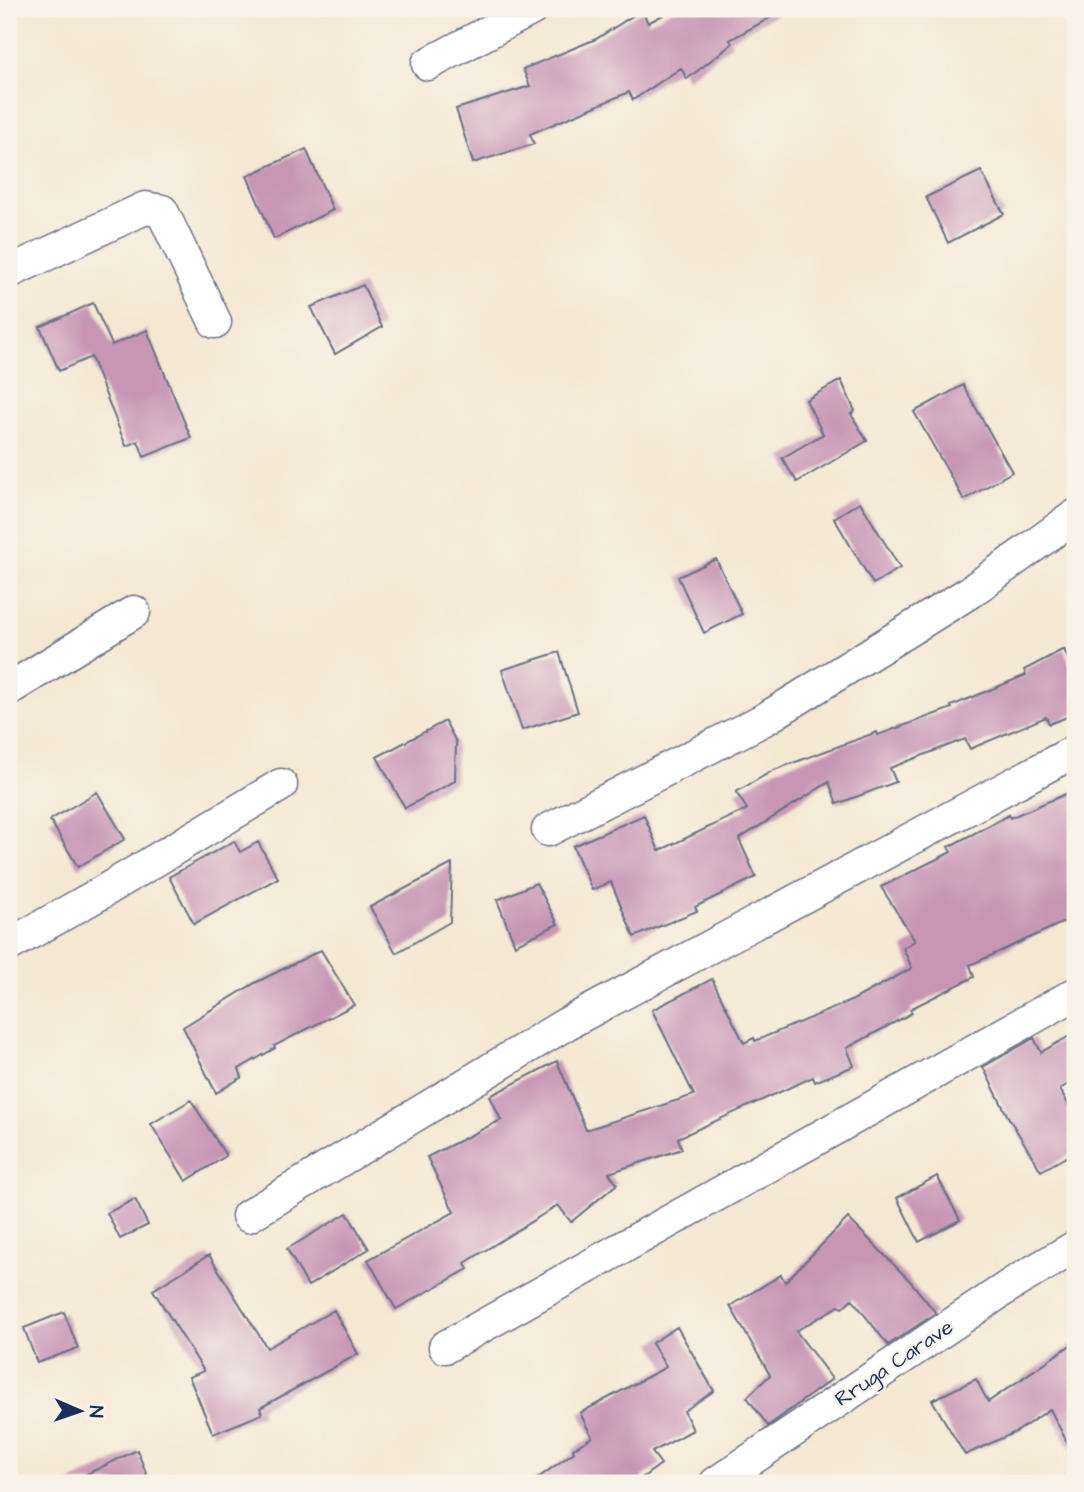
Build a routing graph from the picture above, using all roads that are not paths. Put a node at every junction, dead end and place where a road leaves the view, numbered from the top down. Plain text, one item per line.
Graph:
1 (533, 9) edge
2 (428, 64) dead end
3 (9, 272) edge
4 (215, 323) dead end
5 (1075, 516) edge
6 (134, 612) dead end
7 (9, 689) edge
8 (1075, 751) edge
9 (281, 785) dead end
10 (548, 830) dead end
11 (9, 945) edge
12 (1075, 994) edge
13 (248, 1216) dead end
14 (1075, 1247) edge
15 (444, 1347) dead end
16 (716, 1483) edge

1 - 2 street
3 - 4 street
5 - 10 street
6 - 7 street
8 - 13 street
9 - 11 street
12 - 15 street
14 - 16 street, Rruga Carave

